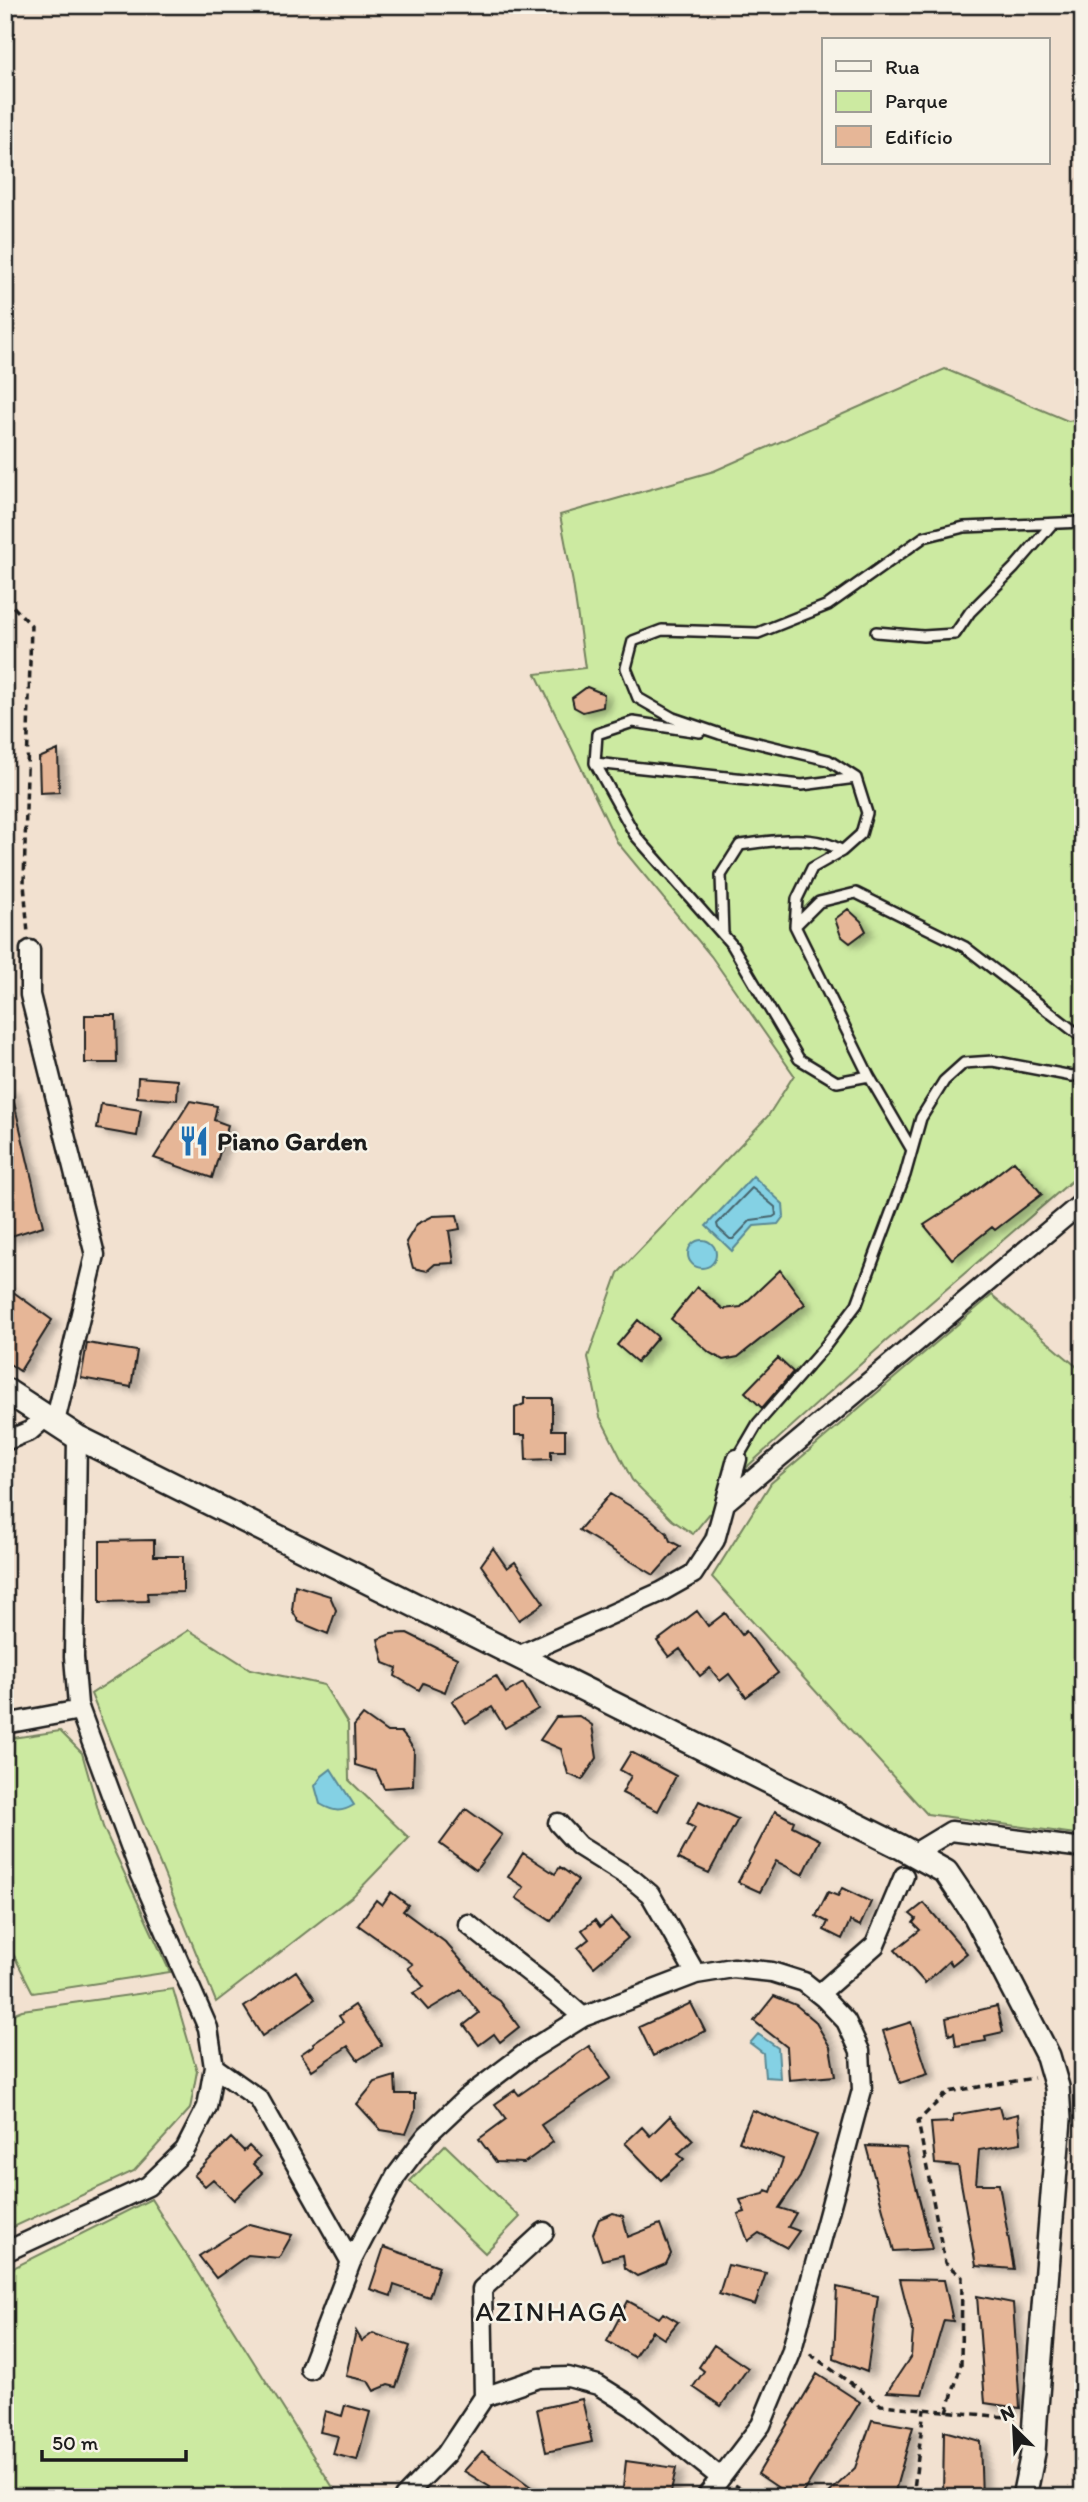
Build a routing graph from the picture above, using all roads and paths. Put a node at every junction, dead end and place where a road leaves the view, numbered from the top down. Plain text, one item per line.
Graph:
1 (1083, 523) edge
2 (1052, 524) junction
3 (5, 598) edge
4 (876, 632) dead end
5 (720, 734) junction
6 (595, 763) junction
7 (856, 778) junction
8 (842, 851) junction
9 (795, 926) junction
10 (723, 935) junction
11 (30, 950) joint
12 (1083, 1038) edge
13 (1083, 1074) edge
14 (869, 1076) junction
15 (912, 1150) junction
16 (1083, 1202) edge
17 (5, 1390) edge
18 (50, 1419) junction
19 (77, 1437) junction
20 (5, 1441) edge
21 (737, 1459) joint
22 (725, 1503) junction
23 (518, 1656) junction
24 (80, 1710) junction
25 (5, 1724) edge
26 (558, 1823) dead end
27 (1083, 1848) edge
28 (913, 1854) junction
29 (904, 1876) dead end
30 (468, 1924) dead end
31 (696, 1974) junction
32 (819, 1994) junction
33 (583, 2017) junction
34 (214, 2067) junction
35 (1054, 2075) junction
36 (544, 2232) dead end
37 (5, 2252) edge
38 (351, 2262) junction
39 (794, 2343) junction
40 (310, 2369) dead end
41 (484, 2397) junction
42 (924, 2409) junction
43 (947, 2412) junction
44 (1035, 2420) junction
45 (720, 2477) junction
46 (404, 2497) edge
47 (706, 2497) edge
48 (913, 2497) edge
49 (1024, 2497) edge

1 - 2 lane
2 - 4 lane
2 - 5 lane
3 - 11 path
5 - 6 lane
5 - 7 lane
6 - 7 lane
6 - 10 lane
7 - 8 lane
8 - 9 lane
8 - 10 lane
9 - 12 lane
9 - 14 lane
10 - 14 lane
11 - 18 street
13 - 15 lane
14 - 15 lane
15 - 21 lane
16 - 22 street
17 - 18 street
18 - 19 street
18 - 20 street
19 - 23 street
19 - 24 street
21 - 22 street
22 - 23 street
23 - 28 street
24 - 25 street
24 - 34 street
26 - 31 street
27 - 28 street
28 - 35 street
29 - 32 street
30 - 33 street
31 - 32 street
31 - 33 street
32 - 39 street
33 - 38 street
34 - 37 street
34 - 38 street
35 - 43 path
35 - 44 street
36 - 41 street
38 - 40 street
39 - 42 path
39 - 45 street
41 - 45 street
41 - 46 street
42 - 43 path
42 - 48 path
43 - 44 path
44 - 49 street
45 - 47 street

